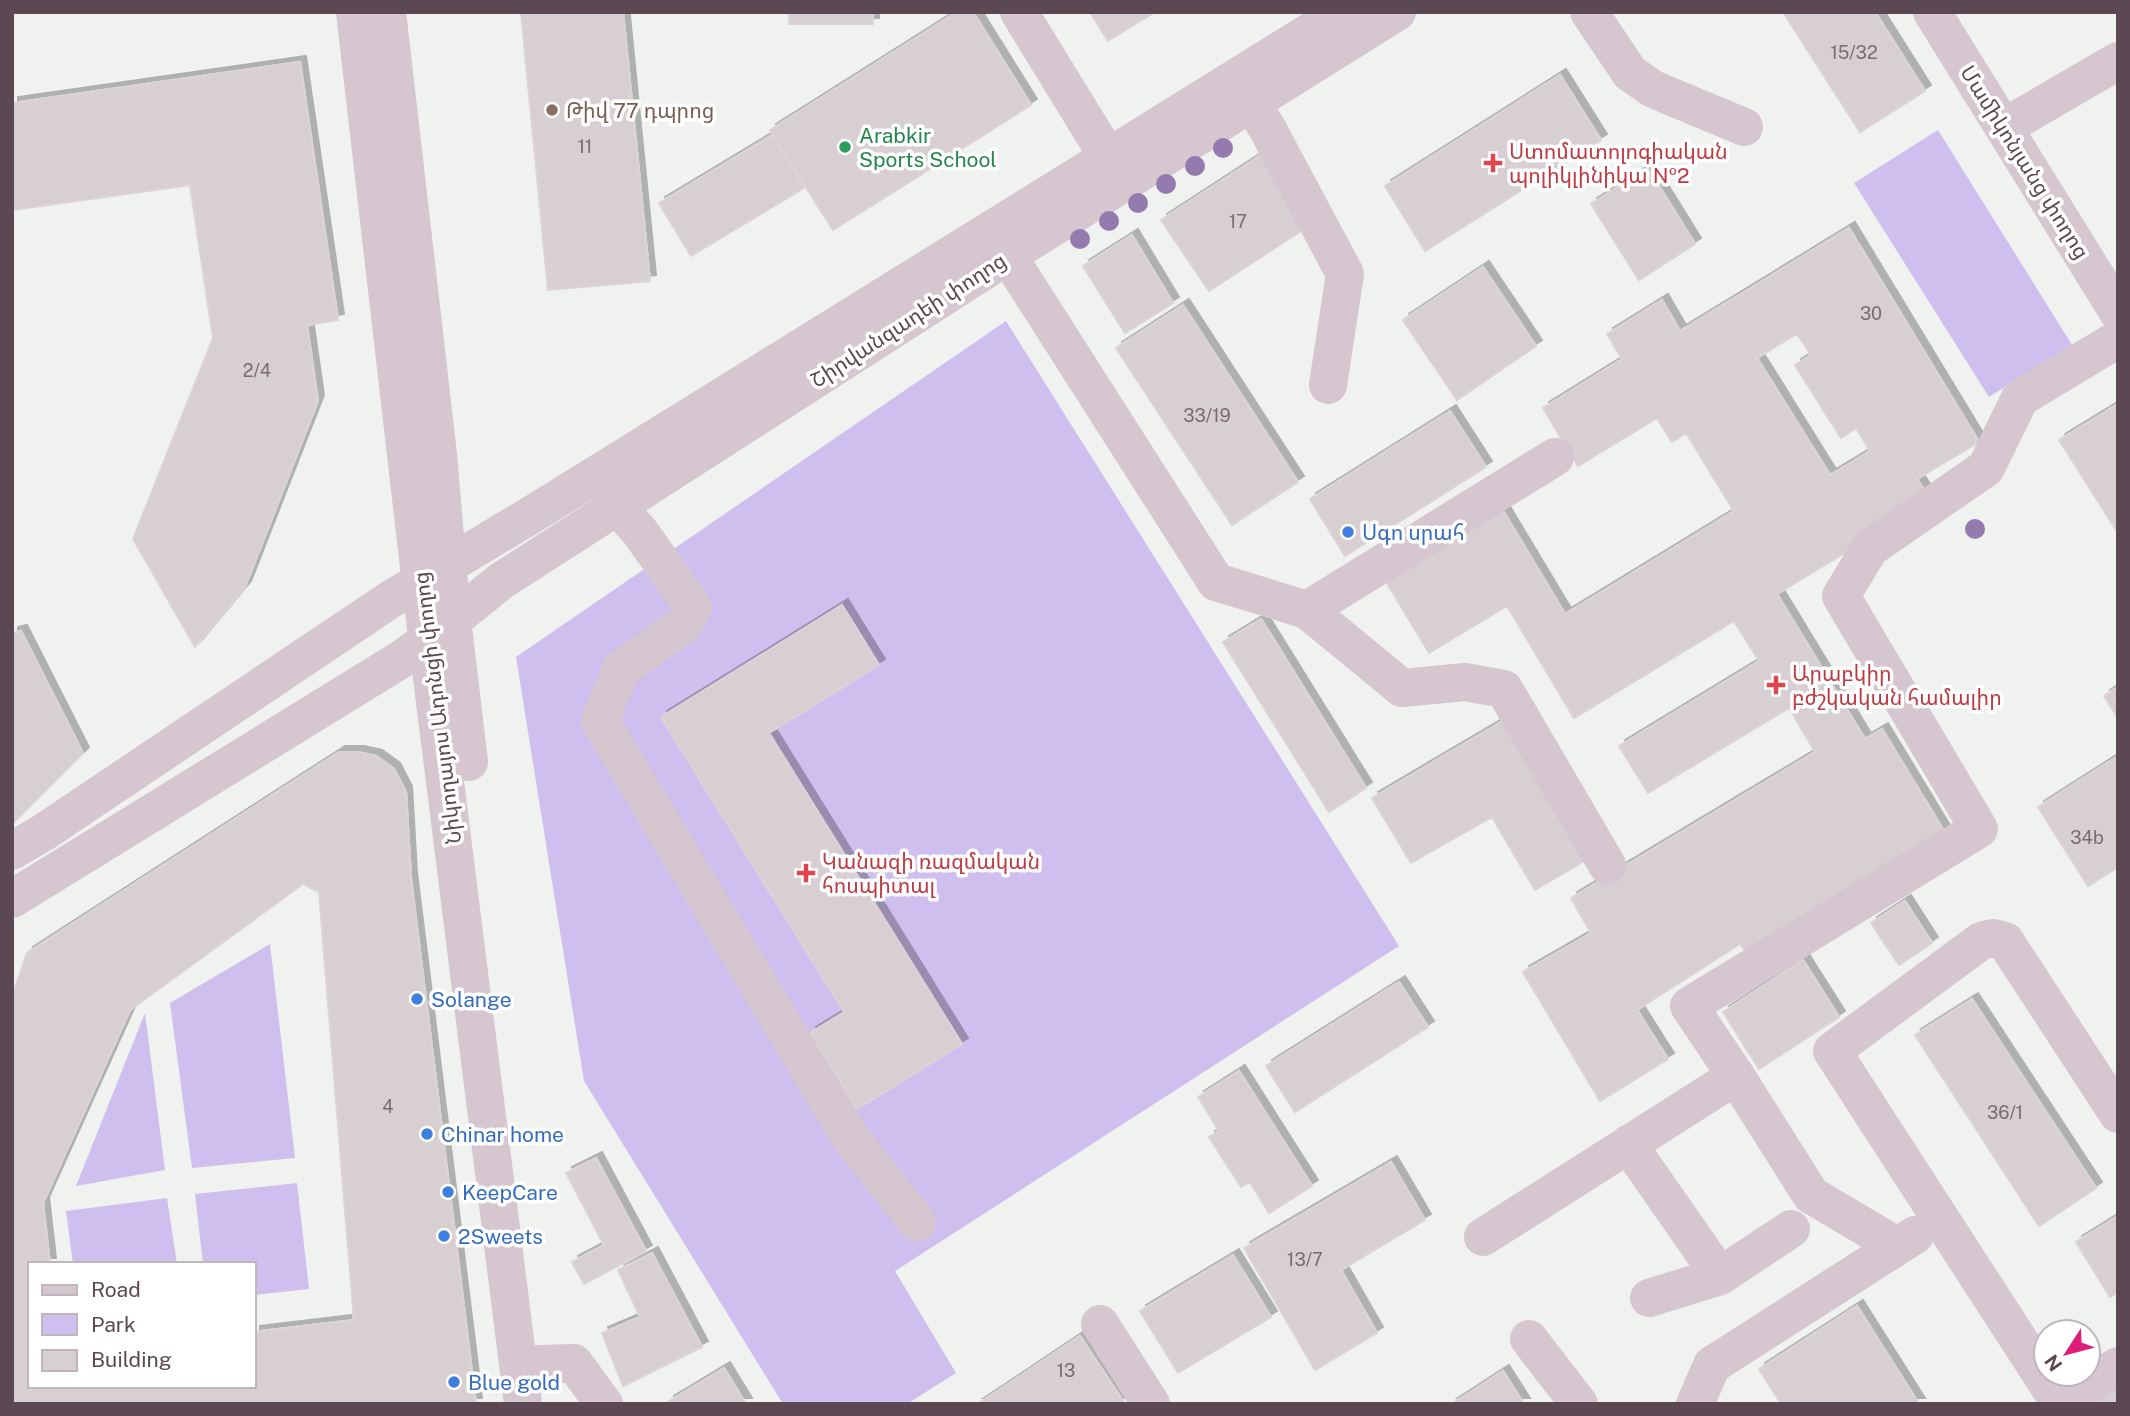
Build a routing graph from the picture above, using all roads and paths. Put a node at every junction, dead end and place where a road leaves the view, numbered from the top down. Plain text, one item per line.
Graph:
1 (355, 12) edge
2 (387, 12) edge
3 (1019, 12) edge
4 (1342, 12) edge
5 (1397, 12) edge
6 (1589, 12) edge
7 (1932, 12) edge
8 (1954, 12) edge
9 (2118, 61) edge
10 (1244, 90) junction
11 (2020, 118) junction
12 (1744, 127) dead end
13 (1108, 157) junction
14 (999, 243) junction
15 (2118, 279) edge
16 (2118, 312) edge
17 (2118, 339) edge
18 (1328, 385) dead end
19 (1555, 457) dead end
20 (617, 506) junction
21 (435, 574) junction
22 (1307, 610) junction
23 (440, 630) junction
24 (12, 850) edge
25 (1607, 865) dead end
26 (12, 899) edge
27 (1736, 1076) junction
28 (2118, 1114) edge
29 (1628, 1144) junction
30 (1941, 1219) junction
31 (917, 1222) dead end
32 (1791, 1229) dead end
33 (1483, 1237) dead end
34 (1897, 1247) junction
35 (1720, 1276) junction
36 (1649, 1298) dead end
37 (1100, 1324) dead end
38 (1529, 1339) dead end
39 (539, 1364) junction
40 (2118, 1366) edge
41 (2058, 1403) edge
42 (523, 1404) edge
43 (544, 1404) edge
44 (604, 1404) edge
45 (1151, 1404) edge
46 (1579, 1404) edge
47 (1695, 1404) edge

1 - 21 street, Նիկողայոս Ադոնցի փողոց
2 - 21 street, Նիկողայոս Ադոնցի փողոց
3 - 13 street
4 - 10 street, Շիրվանզադեի փողոց
5 - 10 street, Շիրվանզադեի փողոց
6 - 12 street
7 - 16 street, Մամիկոնյանց փողոց
8 - 11 street, Մամիկոնյանց փողոց
9 - 11 street
10 - 13 street, Շիրվանզադեի փողոց
10 - 14 street, Շիրվանզադեի փողոց
10 - 18 street
11 - 15 street, Մամիկոնյանց փողոց
13 - 14 street, Շիրվանզադեի փողոց
14 - 20 street, Շիրվանզադեի փողոց
14 - 21 street, Շիրվանզադեի փողոց
14 - 22 street
17 - 27 street
19 - 22 street
20 - 23 street, Շիրվանզադեի փողոց
20 - 31 street
21 - 23 street, Նիկողայոս Ադոնցի փողոց
21 - 24 street, Շիրվանզադեի փողոց
22 - 25 street
23 - 26 street, Շիրվանզադեի փողոց
23 - 39 street, Նիկողայոս Ադոնցի փողոց
23 - 42 street, Նիկողայոս Ադոնցի փողոց
27 - 29 street
27 - 34 street
28 - 30 street
29 - 33 street
29 - 35 street
30 - 34 street
30 - 41 street
32 - 35 street
34 - 47 street
35 - 36 street
37 - 45 street
38 - 46 street
39 - 43 street, Նիկողայոս Ադոնցի փողոց
39 - 44 street
40 - 41 street

